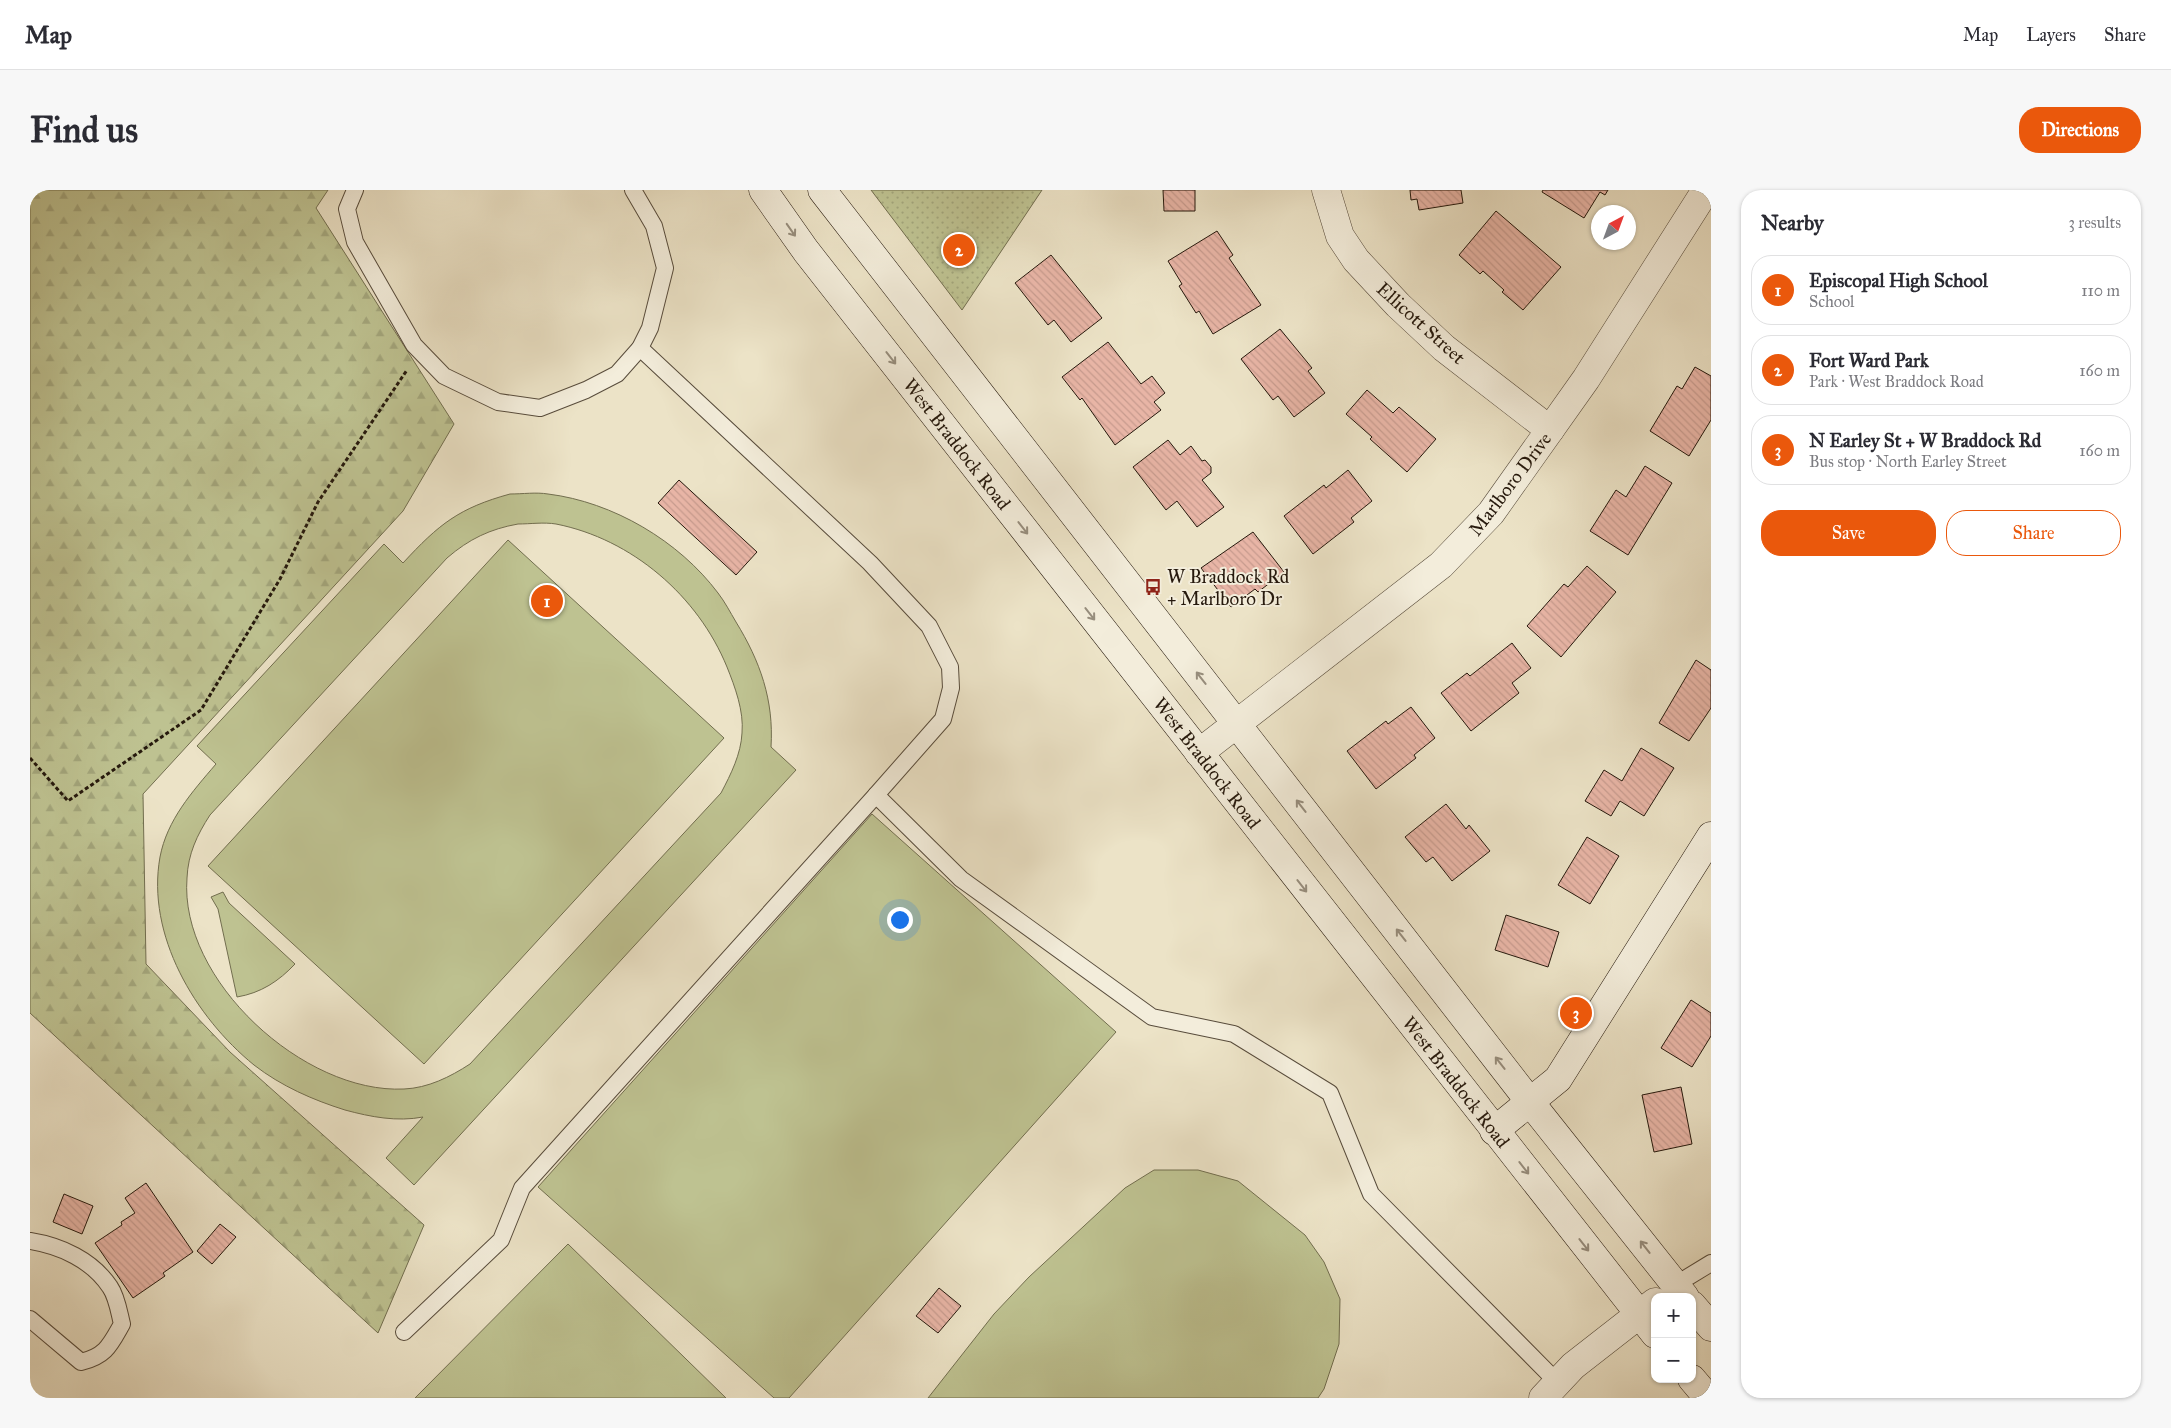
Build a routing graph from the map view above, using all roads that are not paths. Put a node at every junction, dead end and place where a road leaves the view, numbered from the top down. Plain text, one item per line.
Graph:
1 (354, 190) edge
2 (633, 190) edge
3 (763, 190) edge
4 (822, 190) edge
5 (1326, 190) edge
6 (1706, 190) edge
7 (640, 348) junction
8 (1550, 430) junction
9 (1237, 724) junction
10 (1199, 753) junction
11 (876, 795) junction
12 (1711, 836) edge
13 (1530, 1102) junction
14 (1494, 1131) junction
15 (30, 1242) edge
16 (1711, 1263) edge
17 (1676, 1293) edge
18 (1681, 1293) edge
19 (1696, 1313) edge
20 (1650, 1317) edge
21 (30, 1319) edge
22 (1711, 1327) edge
23 (404, 1332) dead end
24 (1695, 1383) edge
25 (1543, 1393) edge
26 (1708, 1398) edge

1 - 7 lane
2 - 7 lane
3 -> 10 main road, West Braddock Road
9 -> 4 main road
5 - 8 main road, Ellicott Street
6 - 8 main road, Marlboro Drive
7 - 11 lane
8 - 9 main road, Marlboro Drive
9 - 10 main road, Marlboro Drive
13 -> 9 main road
10 -> 14 main road, West Braddock Road
11 - 23 lane
11 - 25 lane
12 - 13 main road
13 - 14 main road
17 -> 13 main road
14 -> 20 main road, West Braddock Road
15 - 21 lane
16 - 18 lane
19 - 22 main road
20 - 25 main road
24 - 26 main road

